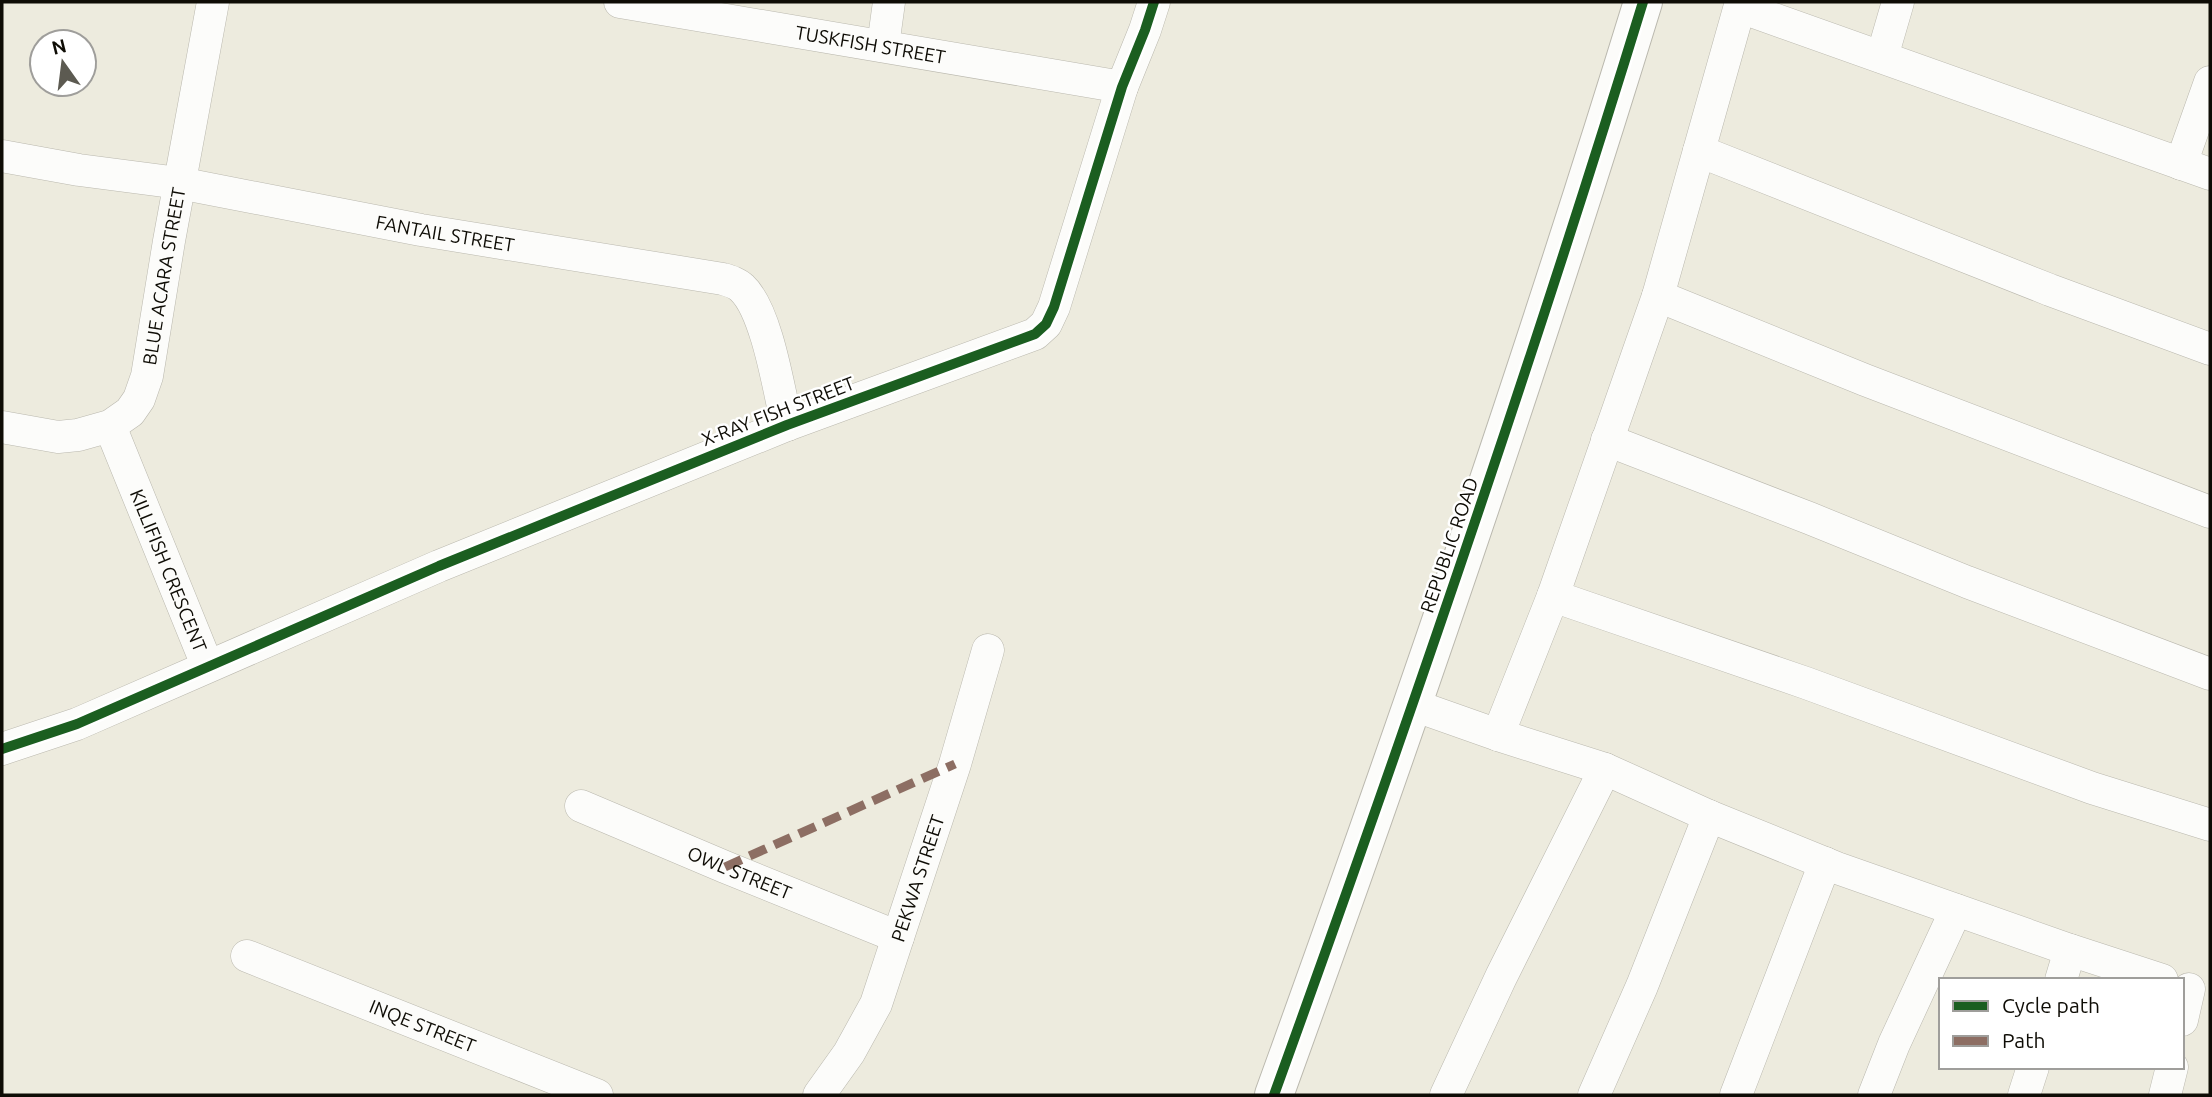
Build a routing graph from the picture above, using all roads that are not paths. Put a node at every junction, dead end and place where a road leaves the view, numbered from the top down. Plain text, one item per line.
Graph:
1 (213, 2) edge
2 (620, 2) edge
3 (889, 2) edge
4 (1154, 2) edge
5 (1643, 2) edge
6 (1898, 2) edge
7 (1741, 4) edge
8 (883, 46) junction
9 (1882, 57) junction
10 (2210, 82) edge
11 (1122, 88) junction
12 (1699, 151) junction
13 (2, 156) edge
14 (2180, 164) junction
15 (2210, 174) edge
16 (180, 183) junction
17 (1658, 296) junction
18 (2210, 349) edge
19 (787, 425) junction
20 (110, 426) junction
21 (2, 427) edge
22 (1607, 440) junction
23 (2210, 512) edge
24 (1553, 596) junction
25 (988, 650) dead end
26 (207, 666) junction
27 (2210, 674) edge
28 (1413, 705) junction
29 (1498, 736) junction
30 (2, 750) edge
31 (1605, 769) junction
32 (581, 806) dead end
33 (1709, 817) junction
34 (2210, 825) edge
35 (1825, 863) junction
36 (1956, 910) junction
37 (898, 937) junction
38 (2070, 950) junction
39 (247, 956) dead end
40 (2062, 978) edge
41 (2158, 978) edge
42 (2032, 1069) edge
43 (2172, 1069) edge
44 (597, 1095) edge
45 (819, 1095) edge
46 (1274, 1095) edge
47 (1446, 1095) edge
48 (1594, 1095) edge
49 (1736, 1095) edge
50 (1874, 1095) edge
51 (2024, 1095) edge
52 (2165, 1095) edge

1 - 16 street, BLUE ACARA STREET
2 - 8 street, TUSKFISH STREET
3 - 8 street
4 - 11 street, X-RAY FISH STREET
5 - 28 street, REPUBLIC ROAD
6 - 9 street
7 - 9 street
7 - 12 street
8 - 11 street, TUSKFISH STREET
9 - 14 street
10 - 14 street
11 - 19 street, X-RAY FISH STREET
12 - 17 street
12 - 18 street
13 - 16 street, FANTAIL STREET
14 - 15 street
16 - 19 street, FANTAIL STREET
16 - 20 street, BLUE ACARA STREET
17 - 22 street
17 - 23 street
19 - 26 street, X-RAY FISH STREET
20 - 21 street, BLUE ACARA STREET
20 - 26 street, KILLIFISH CRESCENT
22 - 24 street
22 - 27 street
24 - 29 street
24 - 34 street
25 - 37 street, PEKWA STREET
26 - 30 street, KILLIFISH CRESCENT
28 - 29 street
28 - 46 street, REPUBLIC ROAD
29 - 31 street
31 - 33 street
31 - 47 street
32 - 37 street, OWL STREET
33 - 35 street
33 - 48 street
35 - 36 street
35 - 49 street
36 - 38 street
36 - 50 street
37 - 45 street, PEKWA STREET
38 - 40 street
38 - 41 street
39 - 44 street, INQE STREET
42 - 51 street
43 - 52 street

